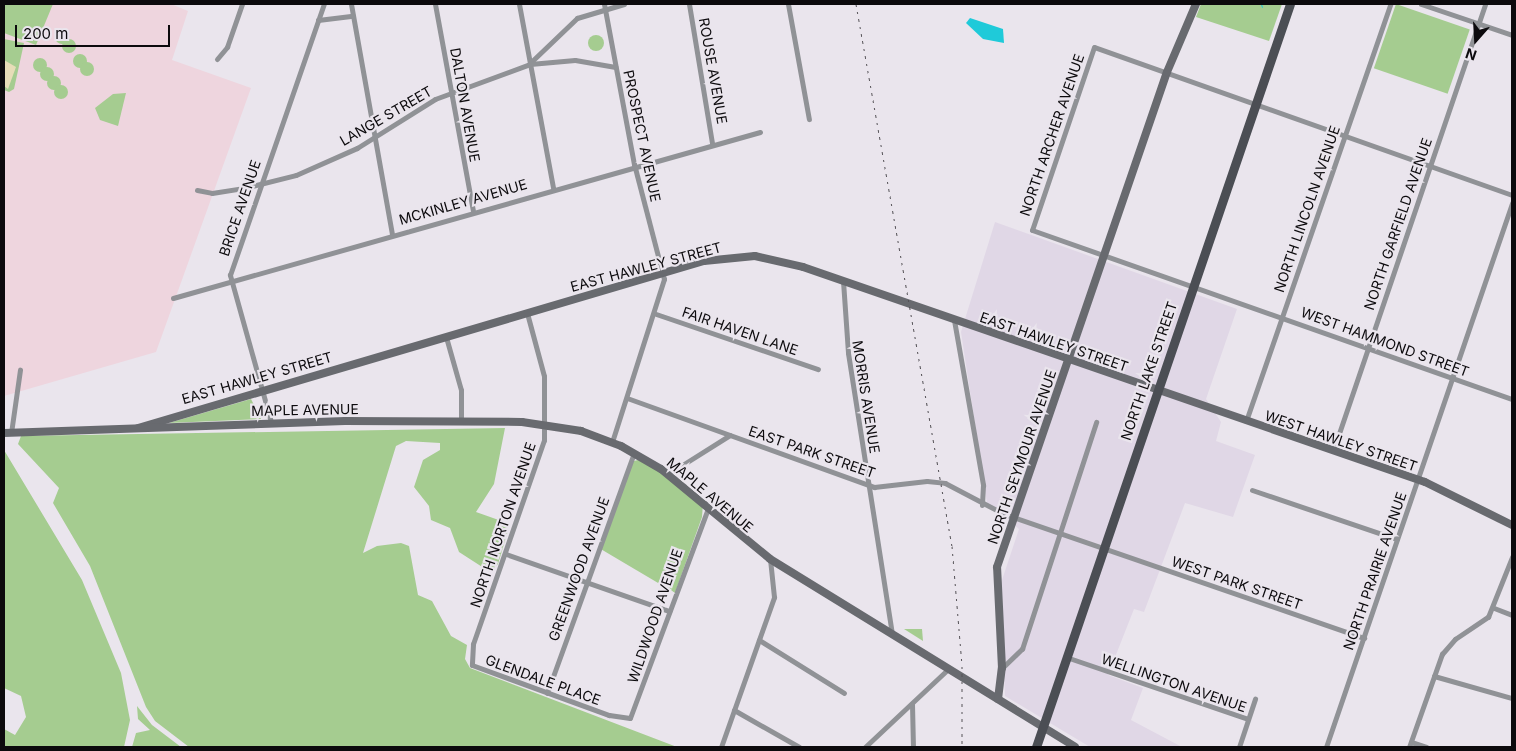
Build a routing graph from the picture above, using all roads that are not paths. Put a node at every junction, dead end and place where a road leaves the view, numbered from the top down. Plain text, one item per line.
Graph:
1 (242, 4) edge
2 (324, 4) edge
3 (350, 4) edge
4 (435, 4) edge
5 (519, 4) edge
6 (624, 4) edge
7 (689, 4) edge
8 (788, 4) edge
9 (1196, 4) edge
10 (1290, 4) edge
11 (1390, 4) edge
12 (1421, 4) edge
13 (1485, 4) edge
14 (605, 5) edge
15 (353, 16) junction
16 (318, 20) junction
17 (1478, 23) junction
18 (1512, 35) edge
19 (217, 59) dead end
20 (530, 64) junction
21 (616, 67) junction
22 (1167, 72) junction
23 (451, 92) junction
24 (1256, 103) junction
25 (809, 119) dead end
26 (760, 132) dead end
27 (1344, 135) junction
28 (375, 138) junction
29 (712, 143) junction
30 (634, 164) junction
31 (1430, 165) junction
32 (260, 184) junction
33 (552, 188) junction
34 (196, 190) dead end
35 (1512, 195) edge
36 (1512, 203) edge
37 (473, 211) junction
38 (1032, 230) joint
39 (392, 234) junction
40 (1105, 255) junction
41 (664, 274) junction
42 (231, 281) junction
43 (843, 281) junction
44 (1193, 286) junction
45 (173, 298) dead end
46 (527, 313) junction
47 (656, 314) junction
48 (1282, 317) junction
49 (954, 320) junction
50 (446, 337) junction
51 (1367, 348) junction
52 (1069, 360) junction
53 (818, 369) dead end
54 (20, 370) dead end
55 (1452, 379) junction
56 (262, 390) junction
57 (1156, 391) junction
58 (627, 398) junction
59 (1512, 399) edge
60 (461, 421) junction
61 (271, 422) junction
62 (1096, 422) dead end
63 (1246, 422) junction
64 (543, 424) junction
65 (138, 428) junction
66 (7, 433) edge
67 (730, 435) junction
68 (612, 442) junction
69 (1333, 451) junction
70 (634, 453) junction
71 (668, 474) junction
72 (1418, 480) junction
73 (869, 484) junction
74 (1252, 490) dead end
75 (982, 505) junction
76 (708, 508) junction
77 (1015, 516) junction
78 (1512, 525) edge
79 (1061, 533) junction
80 (1397, 539) junction
81 (1102, 550) junction
82 (506, 554) junction
83 (1512, 557) edge
84 (770, 559) junction
85 (586, 582) junction
86 (1494, 608) junction
87 (669, 611) junction
88 (1512, 615) edge
89 (892, 635) junction
90 (1364, 638) junction
91 (759, 640) junction
92 (470, 656) joint
93 (1066, 657) junction
94 (1002, 668) junction
95 (948, 669) junction
96 (1434, 676) junction
97 (547, 693) junction
98 (844, 693) dead end
99 (1512, 698) edge
100 (1256, 699) dead end
101 (998, 700) junction
102 (912, 704) junction
103 (734, 710) junction
104 (617, 718) joint
105 (1248, 719) junction
106 (1042, 728) junction
107 (1410, 745) edge
108 (721, 747) edge
109 (799, 747) edge
110 (865, 747) edge
111 (913, 747) edge
112 (1036, 747) edge
113 (1075, 747) edge
114 (1239, 747) edge
115 (1326, 747) edge
116 (1426, 747) edge

1 - 19 street
2 - 16 street, BRICE AVENUE
3 - 15 street
4 - 23 street, DALTON AVENUE
5 - 20 street
6 - 14 street
7 - 29 street, ROUSE AVENUE
8 - 25 street
9 - 22 street, NORTH SEYMOUR AVENUE
10 - 24 main road, NORTH LAKE STREET
11 - 27 street, NORTH LINCOLN AVENUE
12 - 17 street
13 - 17 street, NORTH GARFIELD AVENUE
14 - 20 street
14 - 21 street, PROSPECT AVENUE
15 - 16 street
15 - 28 street
16 - 32 street, BRICE AVENUE
17 - 18 street
17 - 31 street, NORTH GARFIELD AVENUE
20 - 21 street, LANGE STREET
20 - 23 street, LANGE STREET
20 - 33 street
21 - 30 street, PROSPECT AVENUE
22 - 24 street
22 - 38 street, NORTH ARCHER AVENUE
22 - 40 street, NORTH SEYMOUR AVENUE
23 - 28 street, LANGE STREET
23 - 37 street, DALTON AVENUE
24 - 27 street
24 - 44 main road, NORTH LAKE STREET
26 - 29 street, MCKINLEY AVENUE
27 - 31 street
27 - 48 street, NORTH LINCOLN AVENUE
28 - 32 street, LANGE STREET
28 - 39 street
29 - 30 street, MCKINLEY AVENUE
30 - 33 street, MCKINLEY AVENUE
30 - 41 street, PROSPECT AVENUE
31 - 35 street
31 - 51 street, NORTH GARFIELD AVENUE
32 - 34 street, LANGE STREET
32 - 42 street, BRICE AVENUE
33 - 37 street, MCKINLEY AVENUE
36 - 55 street, NORTH PRAIRIE AVENUE
37 - 39 street, MCKINLEY AVENUE
38 - 40 street, WEST HAMMOND STREET
39 - 42 street, MCKINLEY AVENUE
40 - 44 street, WEST HAMMOND STREET
40 - 52 street, NORTH SEYMOUR AVENUE
41 - 43 street, EAST HAWLEY STREET
41 - 46 street, EAST HAWLEY STREET
41 - 47 street, PROSPECT AVENUE
42 - 45 street, MCKINLEY AVENUE
42 - 56 street, BRICE AVENUE
43 - 49 street, EAST HAWLEY STREET
43 - 73 street, MORRIS AVENUE
44 - 48 street, WEST HAMMOND STREET
44 - 57 main road, NORTH LAKE STREET
46 - 50 street, EAST HAWLEY STREET
46 - 64 street, NORTH NORTON AVENUE
47 - 53 street, FAIR HAVEN LANE
47 - 58 street, PROSPECT AVENUE
48 - 51 street, WEST HAMMOND STREET
48 - 63 street, NORTH LINCOLN AVENUE
49 - 52 street, EAST HAWLEY STREET
49 - 75 street
50 - 56 street, EAST HAWLEY STREET
50 - 60 street
51 - 55 street, WEST HAMMOND STREET
51 - 69 street, NORTH GARFIELD AVENUE
52 - 57 street, EAST HAWLEY STREET
52 - 77 street, NORTH SEYMOUR AVENUE
54 - 66 street
55 - 59 street, WEST HAMMOND STREET
55 - 72 street, NORTH PRAIRIE AVENUE
56 - 61 street, BRICE AVENUE
56 - 65 street, EAST HAWLEY STREET
57 - 63 street, WEST HAWLEY STREET
57 - 81 main road, NORTH LAKE STREET
58 - 67 street, EAST PARK STREET
58 - 68 street, PROSPECT AVENUE
60 - 61 street, MAPLE AVENUE
60 - 64 street, MAPLE AVENUE
61 - 65 street, MAPLE AVENUE
62 - 79 street
63 - 69 street, WEST HAWLEY STREET
64 - 68 street, MAPLE AVENUE
64 - 82 street, NORTH NORTON AVENUE
65 - 66 street
67 - 71 street
67 - 73 street, EAST PARK STREET
68 - 70 street, MAPLE AVENUE
69 - 72 street, WEST HAWLEY STREET
70 - 71 street, MAPLE AVENUE
70 - 85 street, GREENWOOD AVENUE
71 - 76 street, MAPLE AVENUE
72 - 78 street, WEST HAWLEY STREET
72 - 80 street, NORTH PRAIRIE AVENUE
73 - 75 street, EAST PARK STREET
73 - 89 street, MORRIS AVENUE
74 - 80 street
75 - 77 street, EAST PARK STREET
76 - 84 street, MAPLE AVENUE
76 - 87 street, WILDWOOD AVENUE
77 - 79 street, EAST PARK STREET
77 - 94 street, NORTH SEYMOUR AVENUE
79 - 81 street, EAST PARK STREET
79 - 94 street
80 - 90 street, NORTH PRAIRIE AVENUE
81 - 90 street, WEST PARK STREET
81 - 93 main road, NORTH LAKE STREET
82 - 85 street
82 - 92 street, NORTH NORTON AVENUE
83 - 86 street
84 - 89 street, MAPLE AVENUE
84 - 91 street
85 - 87 street
85 - 97 street, GREENWOOD AVENUE
86 - 88 street
86 - 96 street
87 - 104 street, WILDWOOD AVENUE
89 - 95 street, MAPLE AVENUE
90 - 115 street, NORTH PRAIRIE AVENUE
91 - 98 street
91 - 103 street
92 - 97 street, GLENDALE PLACE
93 - 105 street, WELLINGTON AVENUE
93 - 106 main road, NORTH LAKE STREET
94 - 101 street, NORTH SEYMOUR AVENUE
95 - 101 street, MAPLE AVENUE
95 - 102 street
96 - 99 street
96 - 107 street
97 - 104 street, GLENDALE PLACE
100 - 105 street
101 - 106 street, MAPLE AVENUE
102 - 110 street
102 - 111 street
103 - 108 street
103 - 109 street
105 - 114 street, WELLINGTON AVENUE
106 - 112 main road, NORTH LAKE STREET
106 - 113 street, MAPLE AVENUE
107 - 116 street

